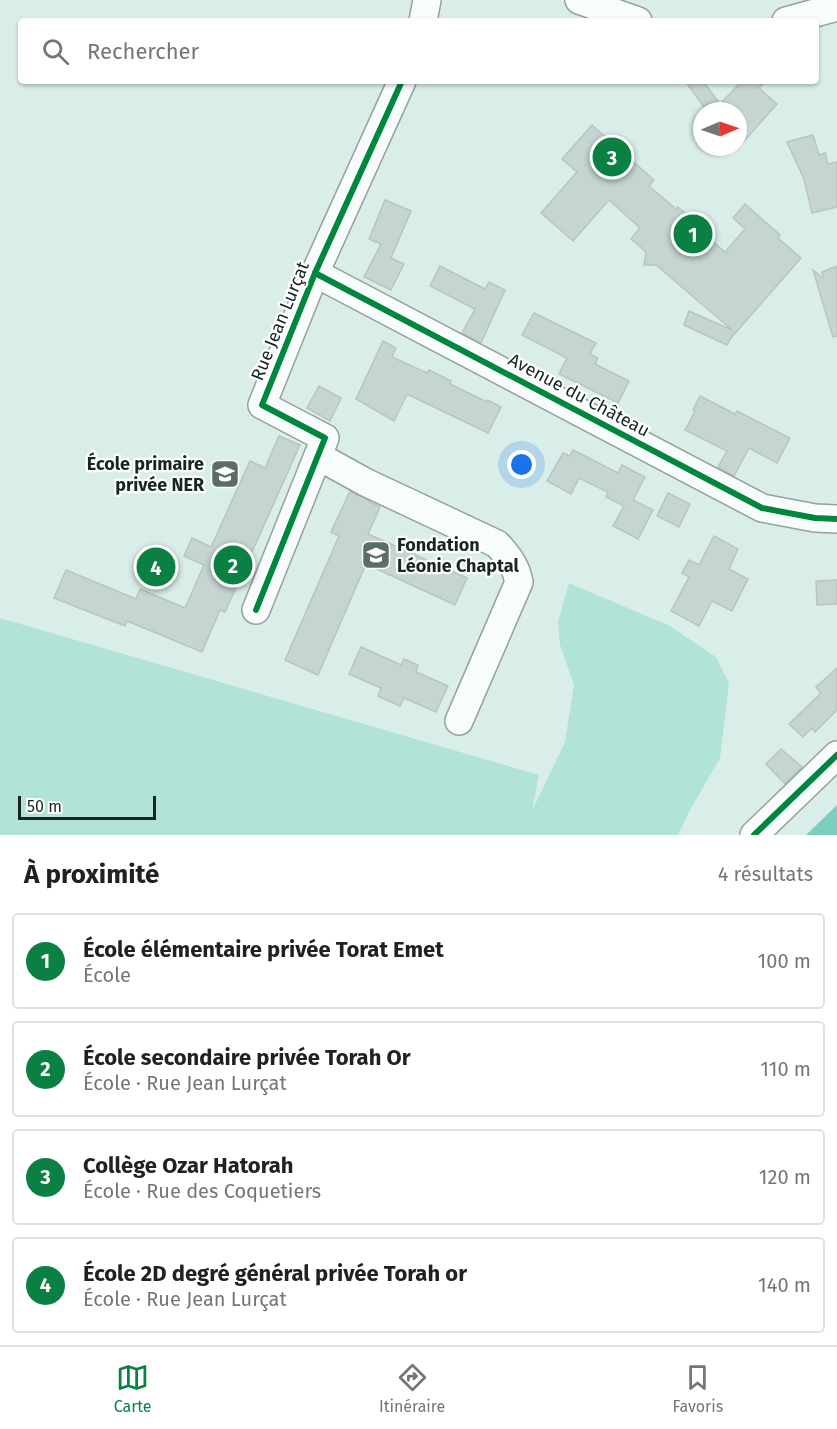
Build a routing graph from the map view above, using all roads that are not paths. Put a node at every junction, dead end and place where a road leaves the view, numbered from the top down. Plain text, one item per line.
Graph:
1 (427, 0) edge
2 (579, 0) edge
3 (837, 7) edge
4 (424, 18) edge
5 (630, 18) edge
6 (797, 18) edge
7 (401, 84) edge
8 (315, 273) junction
9 (318, 456) junction
10 (837, 519) edge
11 (256, 610) dead end
12 (459, 721) dead end
13 (837, 755) edge
14 (754, 835) edge

1 - 4 street
2 - 5 street
3 - 6 street
7 - 8 street, Rue Jean Lurçat
8 - 9 street, Rue Jean Lurçat
8 - 10 street, Avenue du Château
9 - 11 street, Rue Jean Lurçat
9 - 12 street
13 - 14 street

